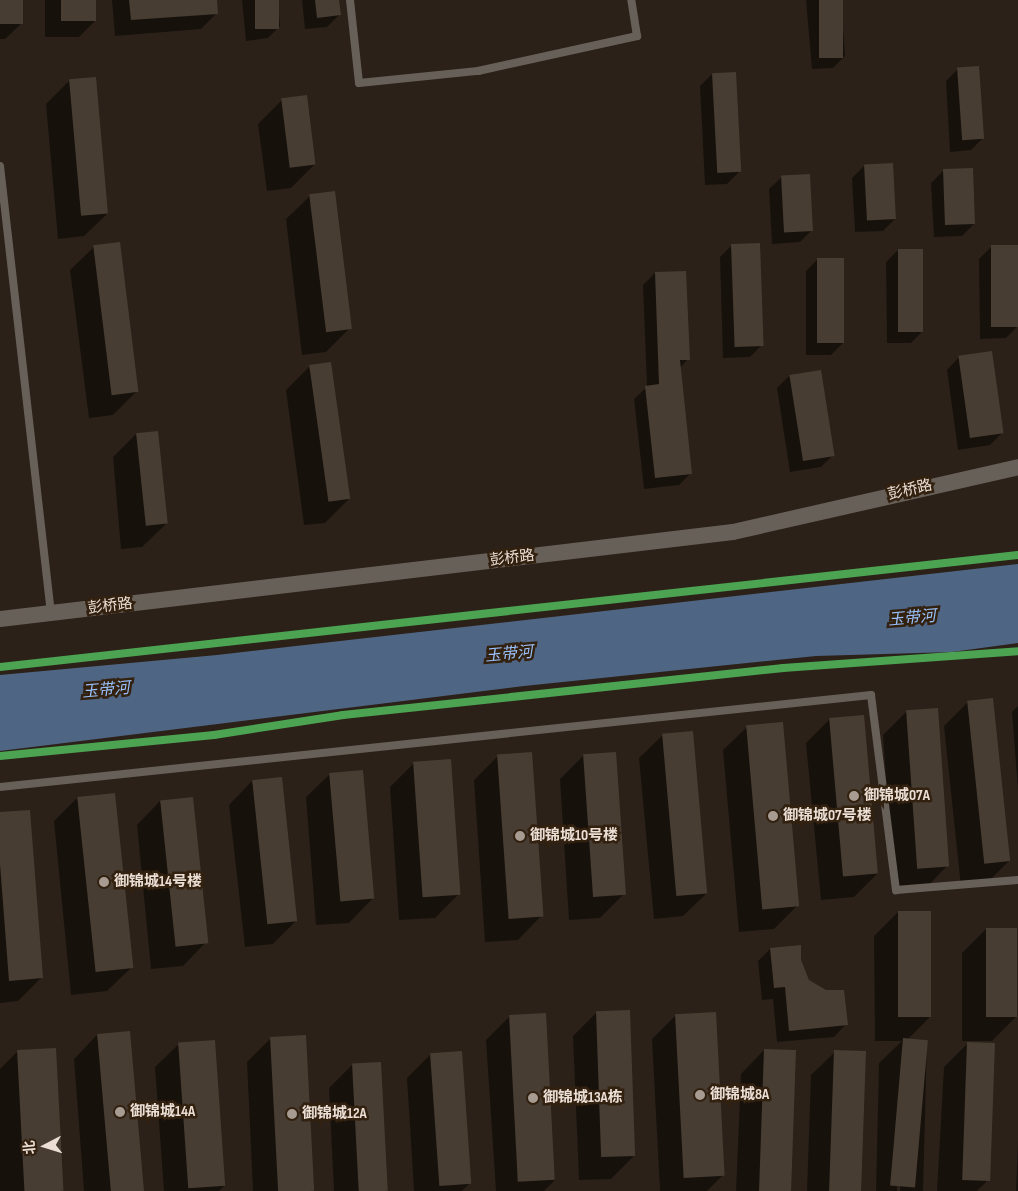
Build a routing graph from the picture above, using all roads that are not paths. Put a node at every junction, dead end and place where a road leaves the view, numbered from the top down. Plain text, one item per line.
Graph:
1 (350, 0) edge
2 (631, 0) edge
3 (0, 166) edge
4 (1018, 468) edge
5 (51, 613) junction
6 (0, 619) edge
7 (0, 787) edge
8 (1018, 880) edge

1 - 2 lane
3 - 5 lane
4 - 5 street, 彭桥路
5 - 6 street, 彭桥路
7 - 8 lane

